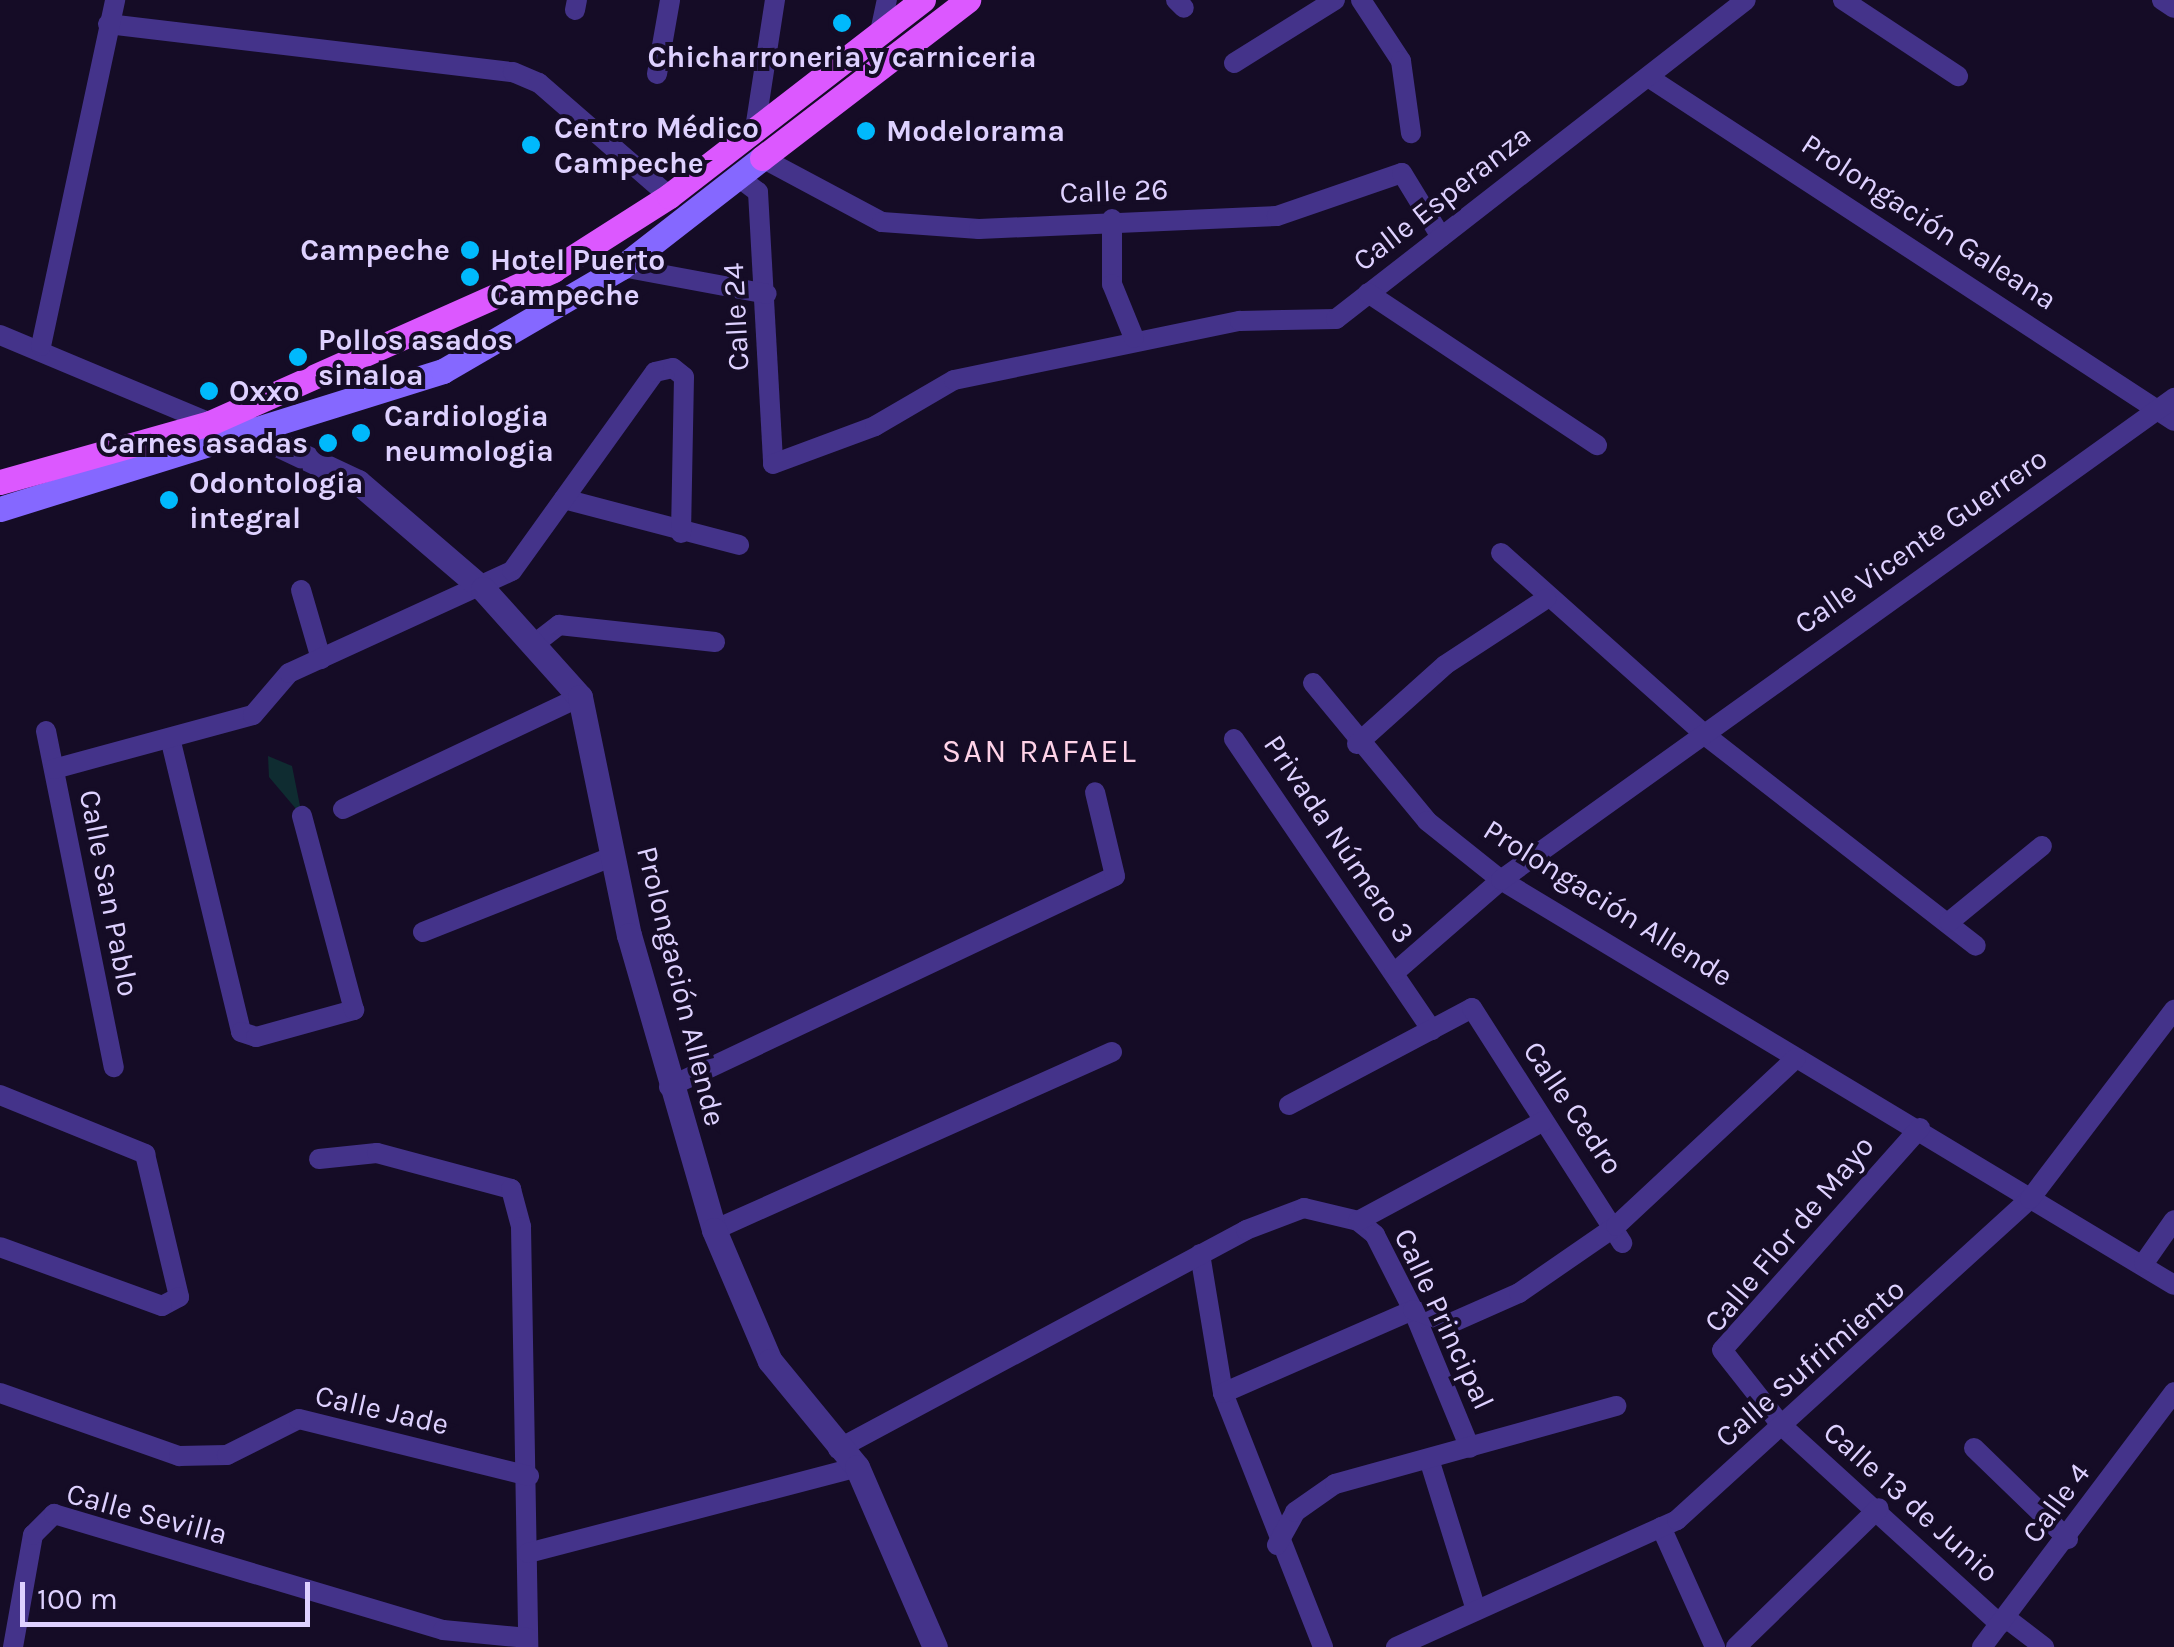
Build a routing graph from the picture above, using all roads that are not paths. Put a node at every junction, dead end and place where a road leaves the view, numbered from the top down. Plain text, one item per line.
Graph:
1 (115, 0) edge
2 (670, 0) edge
3 (775, 0) edge
4 (886, 0) edge
5 (923, 0) edge
6 (968, 0) edge
7 (1336, 0) edge
8 (1360, 0) edge
9 (1746, 0) edge
10 (1843, 0) edge
11 (2162, 0) edge
12 (2174, 8) edge
13 (108, 24) junction
14 (880, 32) junction
15 (1234, 63) dead end
16 (657, 74) dead end
17 (1648, 76) junction
18 (1958, 76) dead end
19 (755, 129) junction
20 (1411, 134) dead end
21 (762, 158) junction
22 (738, 177) junction
23 (669, 196) junction
24 (1112, 220) junction
25 (1441, 237) junction
26 (622, 266) junction
27 (767, 294) junction
28 (1368, 294) junction
29 (0, 335) edge
30 (1134, 338) junction
31 (41, 346) junction
32 (2168, 410) edge
33 (210, 423) junction
34 (266, 432) junction
35 (1597, 445) dead end
36 (773, 464) joint
37 (0, 482) edge
38 (564, 499) junction
39 (0, 510) edge
40 (682, 532) junction
41 (739, 545) dead end
42 (1501, 553) dead end
43 (483, 589) junction
44 (301, 590) dead end
45 (1546, 599) junction
46 (537, 642) junction
47 (714, 642) dead end
48 (321, 659) junction
49 (1313, 682) dead end
50 (580, 697) junction
51 (46, 732) dead end
52 (1704, 735) junction
53 (1234, 739) dead end
54 (171, 742) junction
55 (1356, 744) junction
56 (54, 770) junction
57 (1095, 792) dead end
58 (343, 809) dead end
59 (302, 816) dead end
60 (2042, 846) dead end
61 (614, 856) junction
62 (1501, 880) junction
63 (1949, 922) junction
64 (423, 932) dead end
65 (1976, 946) dead end
66 (1394, 973) junction
67 (2174, 1010) edge
68 (1432, 1030) junction
69 (1112, 1052) dead end
70 (1796, 1058) junction
71 (114, 1067) dead end
72 (669, 1086) junction
73 (0, 1095) edge
74 (1289, 1106) dead end
75 (1544, 1120) junction
76 (1920, 1128) junction
77 (319, 1159) dead end
78 (2030, 1198) junction
79 (2174, 1220) edge
80 (1358, 1221) junction
81 (714, 1230) junction
82 (1619, 1234) junction
83 (0, 1247) edge
84 (1200, 1254) junction
85 (2144, 1263) junction
86 (2174, 1286) edge
87 (1413, 1310) junction
88 (2174, 1392) edge
89 (0, 1393) edge
90 (1223, 1393) junction
91 (1616, 1406) dead end
92 (1781, 1425) junction
93 (1470, 1448) junction
94 (1974, 1448) dead end
95 (848, 1458) junction
96 (1429, 1459) junction
97 (529, 1476) junction
98 (1880, 1508) junction
99 (1660, 1527) junction
100 (2068, 1540) junction
101 (1277, 1545) junction
102 (528, 1553) junction
103 (1475, 1607) junction
104 (2003, 1621) junction
105 (442, 1638) edge
106 (528, 1642) edge
107 (14, 1647) edge
108 (935, 1647) edge
109 (1322, 1647) edge
110 (1396, 1647) edge
111 (1715, 1647) edge
112 (1736, 1647) edge
113 (1982, 1647) edge
114 (2044, 1647) edge

1 - 13 street
2 - 16 street
3 - 19 street
4 - 14 street
5 - 14 main road
6 - 21 main road
7 - 15 street
8 - 20 street
9 - 17 street, Calle Esperanza
10 - 18 street
11 - 12 street
13 - 23 street
13 - 31 street
14 - 19 main road
17 - 25 street, Calle Esperanza
17 - 32 street, Prolongación Galeana
19 - 23 main road
21 - 22 main road
21 - 24 street, Calle 26
22 - 26 main road
22 - 27 street, Calle 24
23 - 33 main road
24 - 25 street, Calle 26
24 - 30 street
25 - 28 street, Calle Esperanza
26 - 27 street
26 - 34 main road
27 - 36 street, Calle 24
28 - 30 street, Calle Esperanza
28 - 35 street
29 - 31 street
30 - 36 street, Calle Esperanza
31 - 33 street
32 - 52 street, Calle Vicente Guerrero
33 - 34 street, Prolongación Allende
33 - 37 main road
34 - 39 main road
34 - 43 street, Prolongación Allende
38 - 40 street
38 - 40 street
38 - 43 street
40 - 41 street
42 - 45 street
43 - 46 street, Prolongación Allende
43 - 48 street
44 - 48 street
45 - 52 street
45 - 55 street
46 - 47 street
46 - 50 street, Prolongación Allende
48 - 54 street
49 - 55 street, Prolongación Allende
50 - 58 street
50 - 61 street, Prolongación Allende
51 - 56 street, Calle San Pablo
52 - 62 street, Calle Vicente Guerrero
52 - 63 street
53 - 66 street, Privada Número 3
54 - 56 street
54 - 59 street
55 - 62 street, Prolongación Allende
56 - 71 street, Calle San Pablo
57 - 72 street
60 - 63 street
61 - 64 street
61 - 72 street, Prolongación Allende
62 - 66 street, Calle Vicente Guerrero
62 - 70 street, Prolongación Allende
63 - 65 street
66 - 68 street, Privada Número 3
67 - 78 street, Calle Sufrimiento
68 - 74 street
68 - 75 street, Calle Cedro
69 - 81 street
70 - 76 street, Prolongación Allende
70 - 82 street
72 - 81 street, Prolongación Allende
73 - 83 street
75 - 80 street
75 - 82 street, Calle Cedro
76 - 78 street, Prolongación Allende
76 - 92 street, Calle Flor de Mayo
77 - 97 street
78 - 85 street, Prolongación Allende
78 - 92 street, Calle Sufrimiento
79 - 85 street
80 - 84 street
80 - 87 street, Calle Principal
81 - 95 street, Prolongación Allende
82 - 87 street
84 - 90 street
84 - 95 street
85 - 86 street, Prolongación Allende
87 - 90 street
87 - 93 street, Calle Principal
88 - 100 street, Calle 4
89 - 97 street, Calle Jade
90 - 101 street
91 - 93 street
92 - 98 street, Calle 13 de Junio
92 - 99 street, Calle Sufrimiento
93 - 96 street
94 - 100 street
95 - 102 street
95 - 108 street, Prolongación Allende
96 - 101 street
96 - 103 street
97 - 102 street
98 - 104 street, Calle 13 de Junio
98 - 112 street
99 - 103 street, Calle Sufrimiento
99 - 111 street
100 - 104 street, Calle 4
101 - 109 street
102 - 106 street
103 - 110 street, Calle Sufrimiento
104 - 113 street, Calle 4
104 - 114 street, Calle 13 de Junio
105 - 106 street, Calle Sevilla
105 - 107 street, Calle Sevilla

